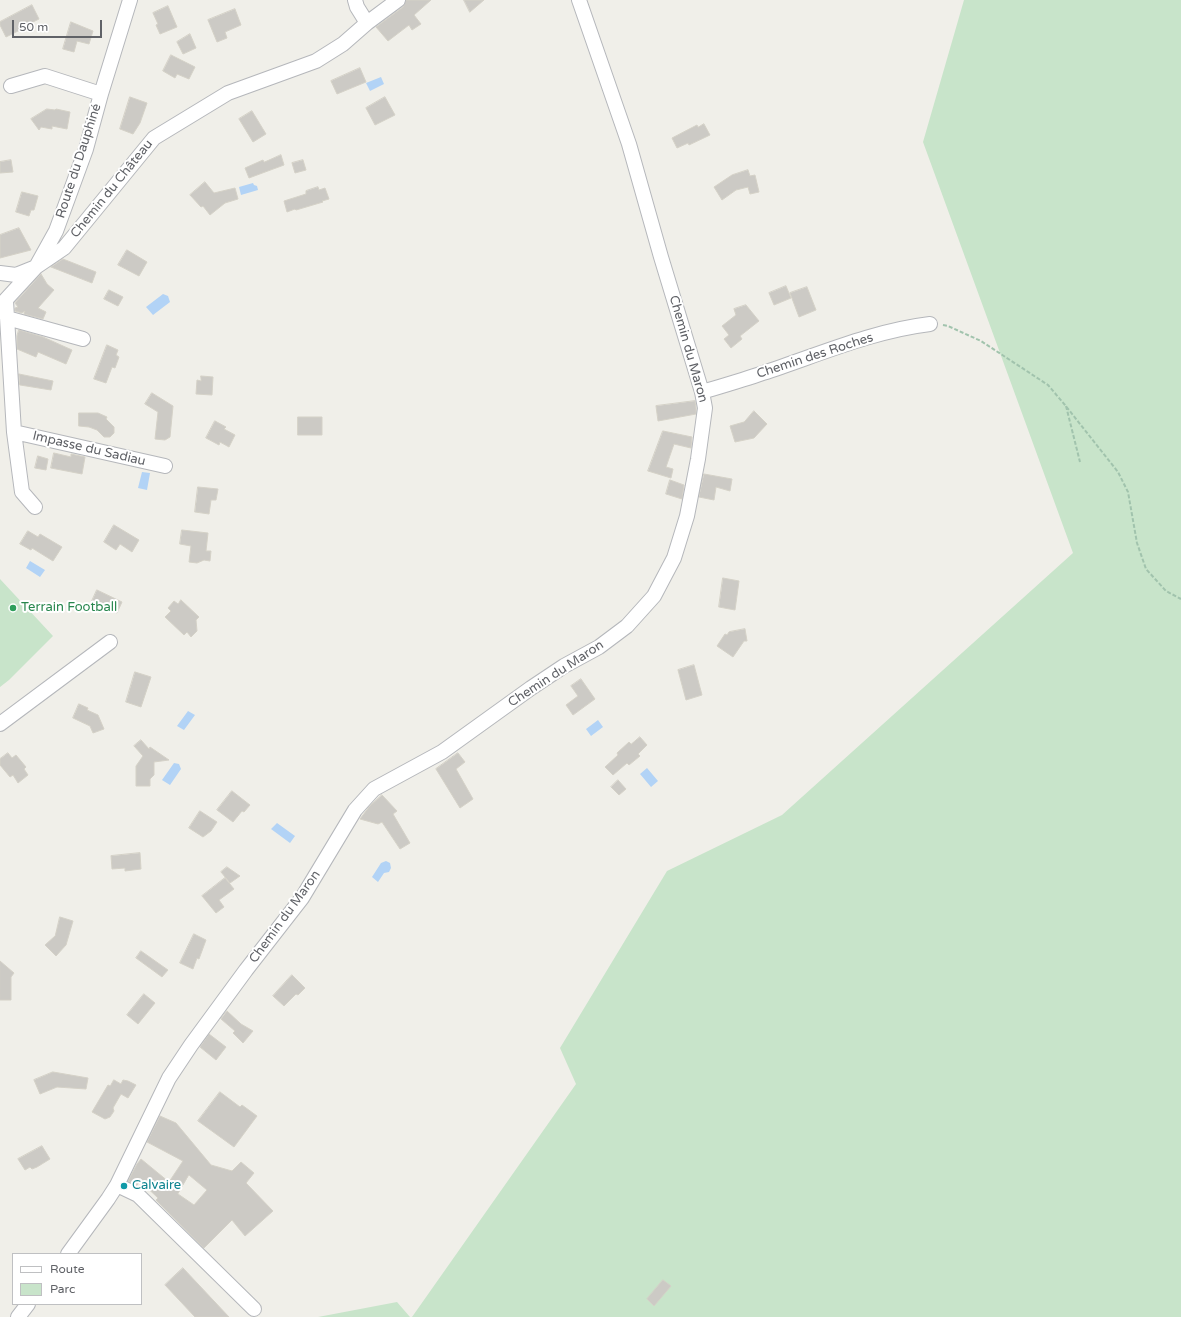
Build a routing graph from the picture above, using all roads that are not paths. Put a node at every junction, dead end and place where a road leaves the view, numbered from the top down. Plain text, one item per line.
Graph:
1 (130, 0) edge
2 (355, 0) edge
3 (398, 0) edge
4 (578, 0) edge
5 (367, 23) junction
6 (12, 86) dead end
7 (101, 94) junction
8 (36, 267) junction
9 (0, 273) edge
10 (4, 308) edge
11 (930, 324) road end
12 (83, 339) dead end
13 (702, 392) junction
14 (14, 432) junction
15 (165, 466) dead end
16 (35, 507) dead end
17 (110, 642) dead end
18 (0, 724) edge
19 (117, 1185) junction
20 (69, 1253) edge
21 (27, 1305) edge
22 (254, 1309) dead end
23 (18, 1317) edge

1 - 7 street, Route du Dauphiné
2 - 5 street
3 - 5 street, Chemin du Château
4 - 13 street, Chemin du Maron
5 - 8 street, Chemin du Château
6 - 7 street
7 - 8 street, Route du Dauphiné
8 - 9 street
8 - 10 street, Route du Dauphiné
10 - 12 street
10 - 14 street, Impasse du Sadiau
11 - 13 street, Chemin des Roches
13 - 19 street, Chemin du Maron
14 - 15 street, Impasse du Sadiau
14 - 16 street, Impasse du Sadiau
17 - 18 street
19 - 20 street, Chemin du Maron
19 - 22 street
21 - 23 street

